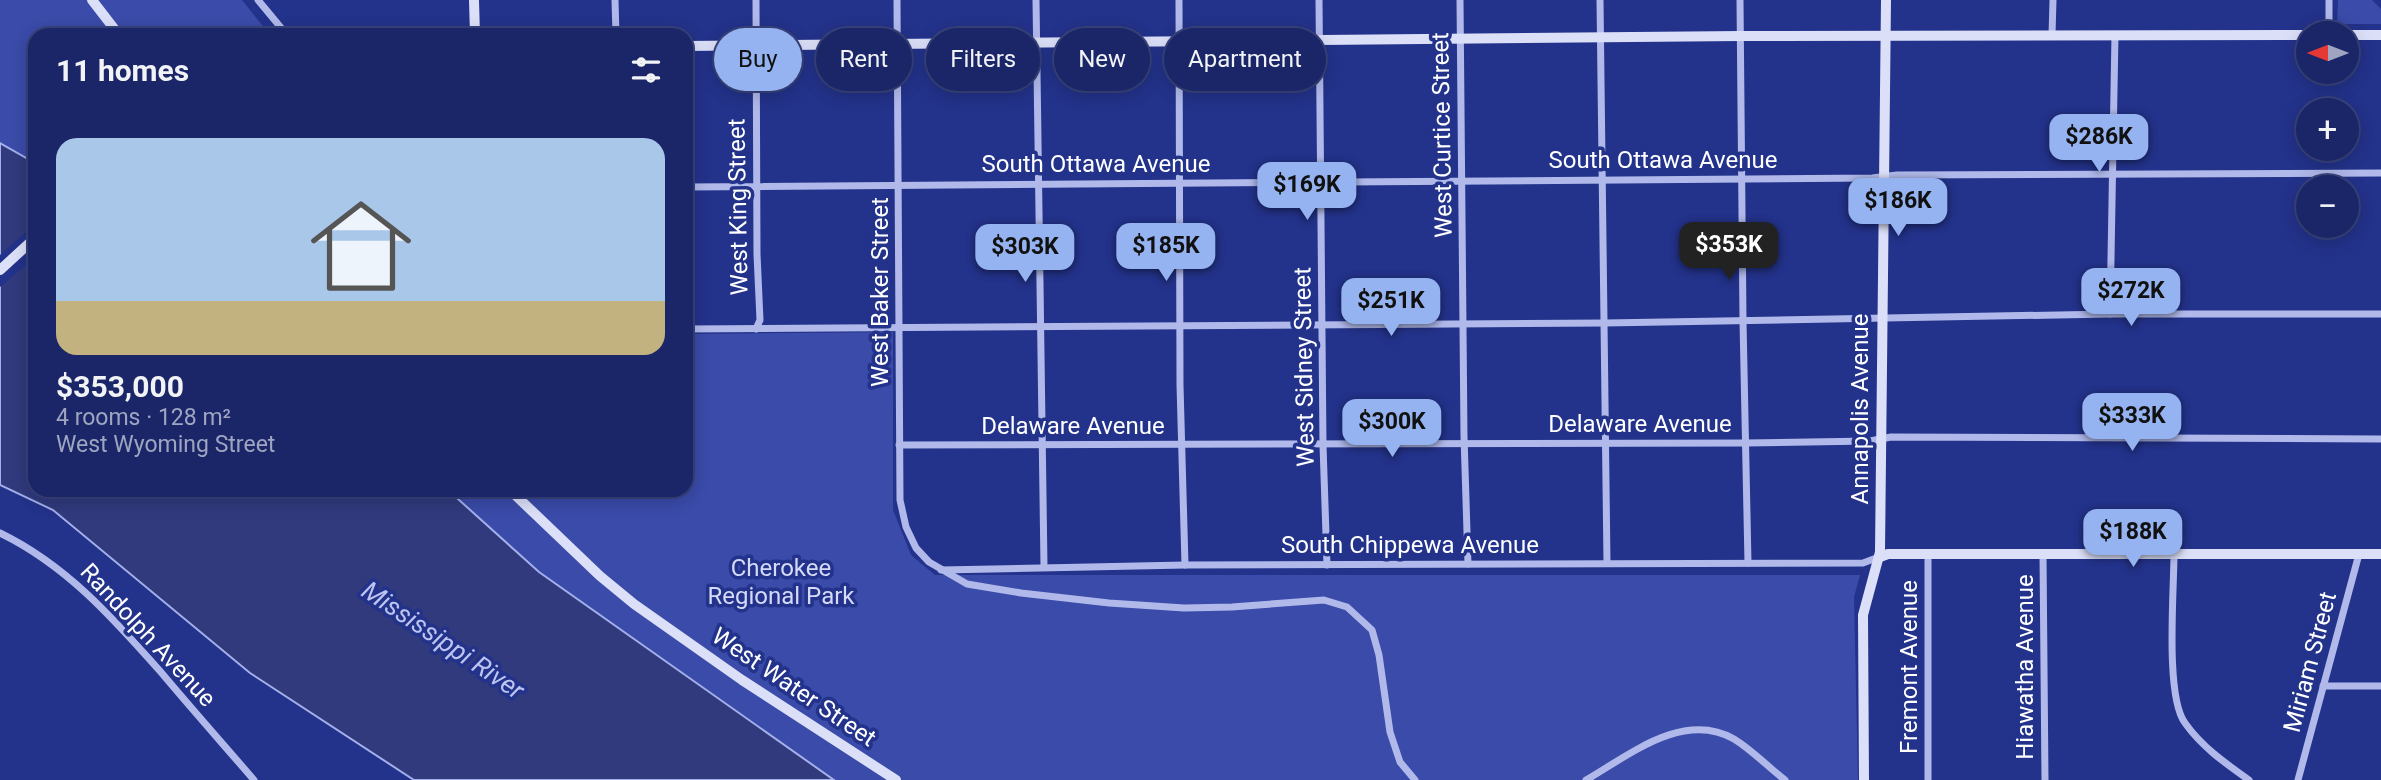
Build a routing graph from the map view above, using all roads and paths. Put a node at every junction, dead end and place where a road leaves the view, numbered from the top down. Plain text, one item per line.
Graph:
1 (92, 0) edge
2 (258, 0) edge
3 (474, 0) edge
4 (615, 0) edge
5 (756, 0) edge
6 (897, 0) edge
7 (1037, 0) edge
8 (1179, 0) edge
9 (1319, 0) edge
10 (1460, 0) edge
11 (1600, 0) edge
12 (1740, 0) edge
13 (1886, 0) edge
14 (2053, 0) edge
15 (2329, 0) edge
16 (2329, 21) edge
17 (114, 28) edge
18 (280, 28) edge
19 (475, 28) edge
20 (616, 28) edge
21 (755, 28) edge
22 (898, 28) edge
23 (1037, 28) edge
24 (1178, 28) edge
25 (1319, 28) edge
26 (2052, 35) junction
27 (2115, 35) junction
28 (2296, 35) edge
29 (2359, 35) edge
30 (2381, 35) edge
31 (1741, 36) junction
32 (1886, 36) junction
33 (1601, 37) junction
34 (1461, 38) junction
35 (1326, 40) edge
36 (1164, 41) edge
37 (1040, 42) edge
38 (693, 46) edge
39 (714, 46) edge
40 (756, 91) edge
41 (898, 91) edge
42 (1038, 91) edge
43 (1179, 91) edge
44 (1320, 91) edge
45 (2113, 173) junction
46 (2381, 173) edge
47 (1884, 177) junction
48 (1743, 178) junction
49 (1462, 180) junction
50 (1602, 180) junction
51 (1321, 181) junction
52 (1180, 182) junction
53 (1040, 183) junction
54 (898, 184) junction
55 (757, 186) junction
56 (693, 187) edge
57 (28, 245) edge
58 (4, 266) edge
59 (2110, 314) junction
60 (2381, 314) edge
61 (1882, 318) junction
62 (1743, 321) junction
63 (1463, 323) junction
64 (1605, 323) junction
65 (1181, 324) junction
66 (1321, 325) junction
67 (1039, 327) junction
68 (899, 328) junction
69 (693, 329) edge
70 (756, 329) junction
71 (1881, 439) junction
72 (2381, 439) edge
73 (1605, 443) junction
74 (1746, 443) junction
75 (1323, 444) junction
76 (1464, 444) junction
77 (899, 446) junction
78 (1040, 446) junction
79 (1181, 446) junction
80 (517, 497) edge
81 (0, 533) edge
82 (1928, 554) junction
83 (2043, 554) junction
84 (2174, 554) junction
85 (2359, 554) junction
86 (2381, 554) edge
87 (1880, 557) junction
88 (1607, 563) junction
89 (1748, 563) junction
90 (1468, 564) junction
91 (1185, 565) junction
92 (1327, 565) junction
93 (1044, 567) junction
94 (940, 570) junction
95 (2381, 686) edge
96 (2323, 687) junction
97 (254, 780) edge
98 (896, 780) edge
99 (1415, 780) edge
100 (1586, 780) edge
101 (1785, 780) edge
102 (1864, 780) edge
103 (1928, 780) edge
104 (2045, 780) edge
105 (2249, 780) edge
106 (2298, 780) edge

1 - 17 street
2 - 18 street
3 - 19 street
4 - 20 street
5 - 21 street, West King Street
6 - 22 street, West Baker Street
7 - 23 street
8 - 24 street
9 - 25 street, West Sidney Street
10 - 34 street, West Curtice Street
11 - 33 street
12 - 31 street
13 - 32 street, Annapolis Avenue
14 - 26 street
15 - 16 street
26 - 27 street
26 - 32 street
27 - 28 street
27 - 45 street
29 - 30 street
31 - 32 street
31 - 33 street
31 - 48 street
32 - 47 street, Annapolis Avenue
33 - 34 street
33 - 50 street
34 - 35 street
34 - 49 street, West Curtice Street
36 - 37 street
38 - 39 street
40 - 55 street, West King Street
41 - 54 street, West Baker Street
42 - 53 street
43 - 52 street
44 - 51 street, West Sidney Street
45 - 46 street, South Ottawa Avenue
45 - 47 street, South Ottawa Avenue
45 - 59 street
47 - 48 street, South Ottawa Avenue
47 - 61 street, Annapolis Avenue
48 - 50 street, South Ottawa Avenue
48 - 62 street
49 - 50 street, South Ottawa Avenue
49 - 51 street, South Ottawa Avenue
49 - 63 street, West Curtice Street
50 - 64 street
51 - 52 street, South Ottawa Avenue
51 - 66 street, West Sidney Street
52 - 53 street, South Ottawa Avenue
52 - 65 street
53 - 54 street, South Ottawa Avenue
53 - 67 street
54 - 55 street, South Ottawa Avenue
54 - 68 street, West Baker Street
55 - 56 street, South Ottawa Avenue
55 - 70 street, West King Street
57 - 58 street
59 - 60 street
59 - 61 street
61 - 62 street
61 - 71 street, Annapolis Avenue
62 - 64 street
62 - 74 street
63 - 64 street
63 - 66 street
63 - 76 street, West Curtice Street
64 - 73 street
65 - 66 street
65 - 67 street
65 - 79 street
66 - 75 street, West Sidney Street
67 - 68 street
67 - 78 street
68 - 70 street
68 - 77 street, West Baker Street
69 - 70 street
71 - 72 street, Delaware Avenue
71 - 74 street, Delaware Avenue
71 - 87 street, Annapolis Avenue
73 - 74 street, Delaware Avenue
73 - 76 street, Delaware Avenue
73 - 88 street
74 - 89 street
75 - 76 street, Delaware Avenue
75 - 79 street, Delaware Avenue
75 - 92 street, West Sidney Street
76 - 90 street, West Curtice Street
77 - 78 street, Delaware Avenue
77 - 94 street, West Baker Street
78 - 79 street, Delaware Avenue
78 - 93 street
79 - 91 street
80 - 98 street, West Water Street
81 - 97 street, Randolph Avenue
82 - 83 street
82 - 87 street
82 - 103 street, Fremont Avenue
83 - 84 street
83 - 104 street, Hiawatha Avenue
84 - 85 street
84 - 105 street
85 - 86 street
85 - 96 street, Miriam Street
87 - 89 street, South Chippewa Avenue
87 - 102 street, Annapolis Avenue
88 - 89 street, South Chippewa Avenue
88 - 90 street, South Chippewa Avenue
90 - 92 street, South Chippewa Avenue
91 - 92 street, South Chippewa Avenue
91 - 93 street, South Chippewa Avenue
93 - 94 street, South Chippewa Avenue
94 - 99 street, West Baker Street
95 - 96 street
96 - 106 street, Miriam Street
100 - 101 street

